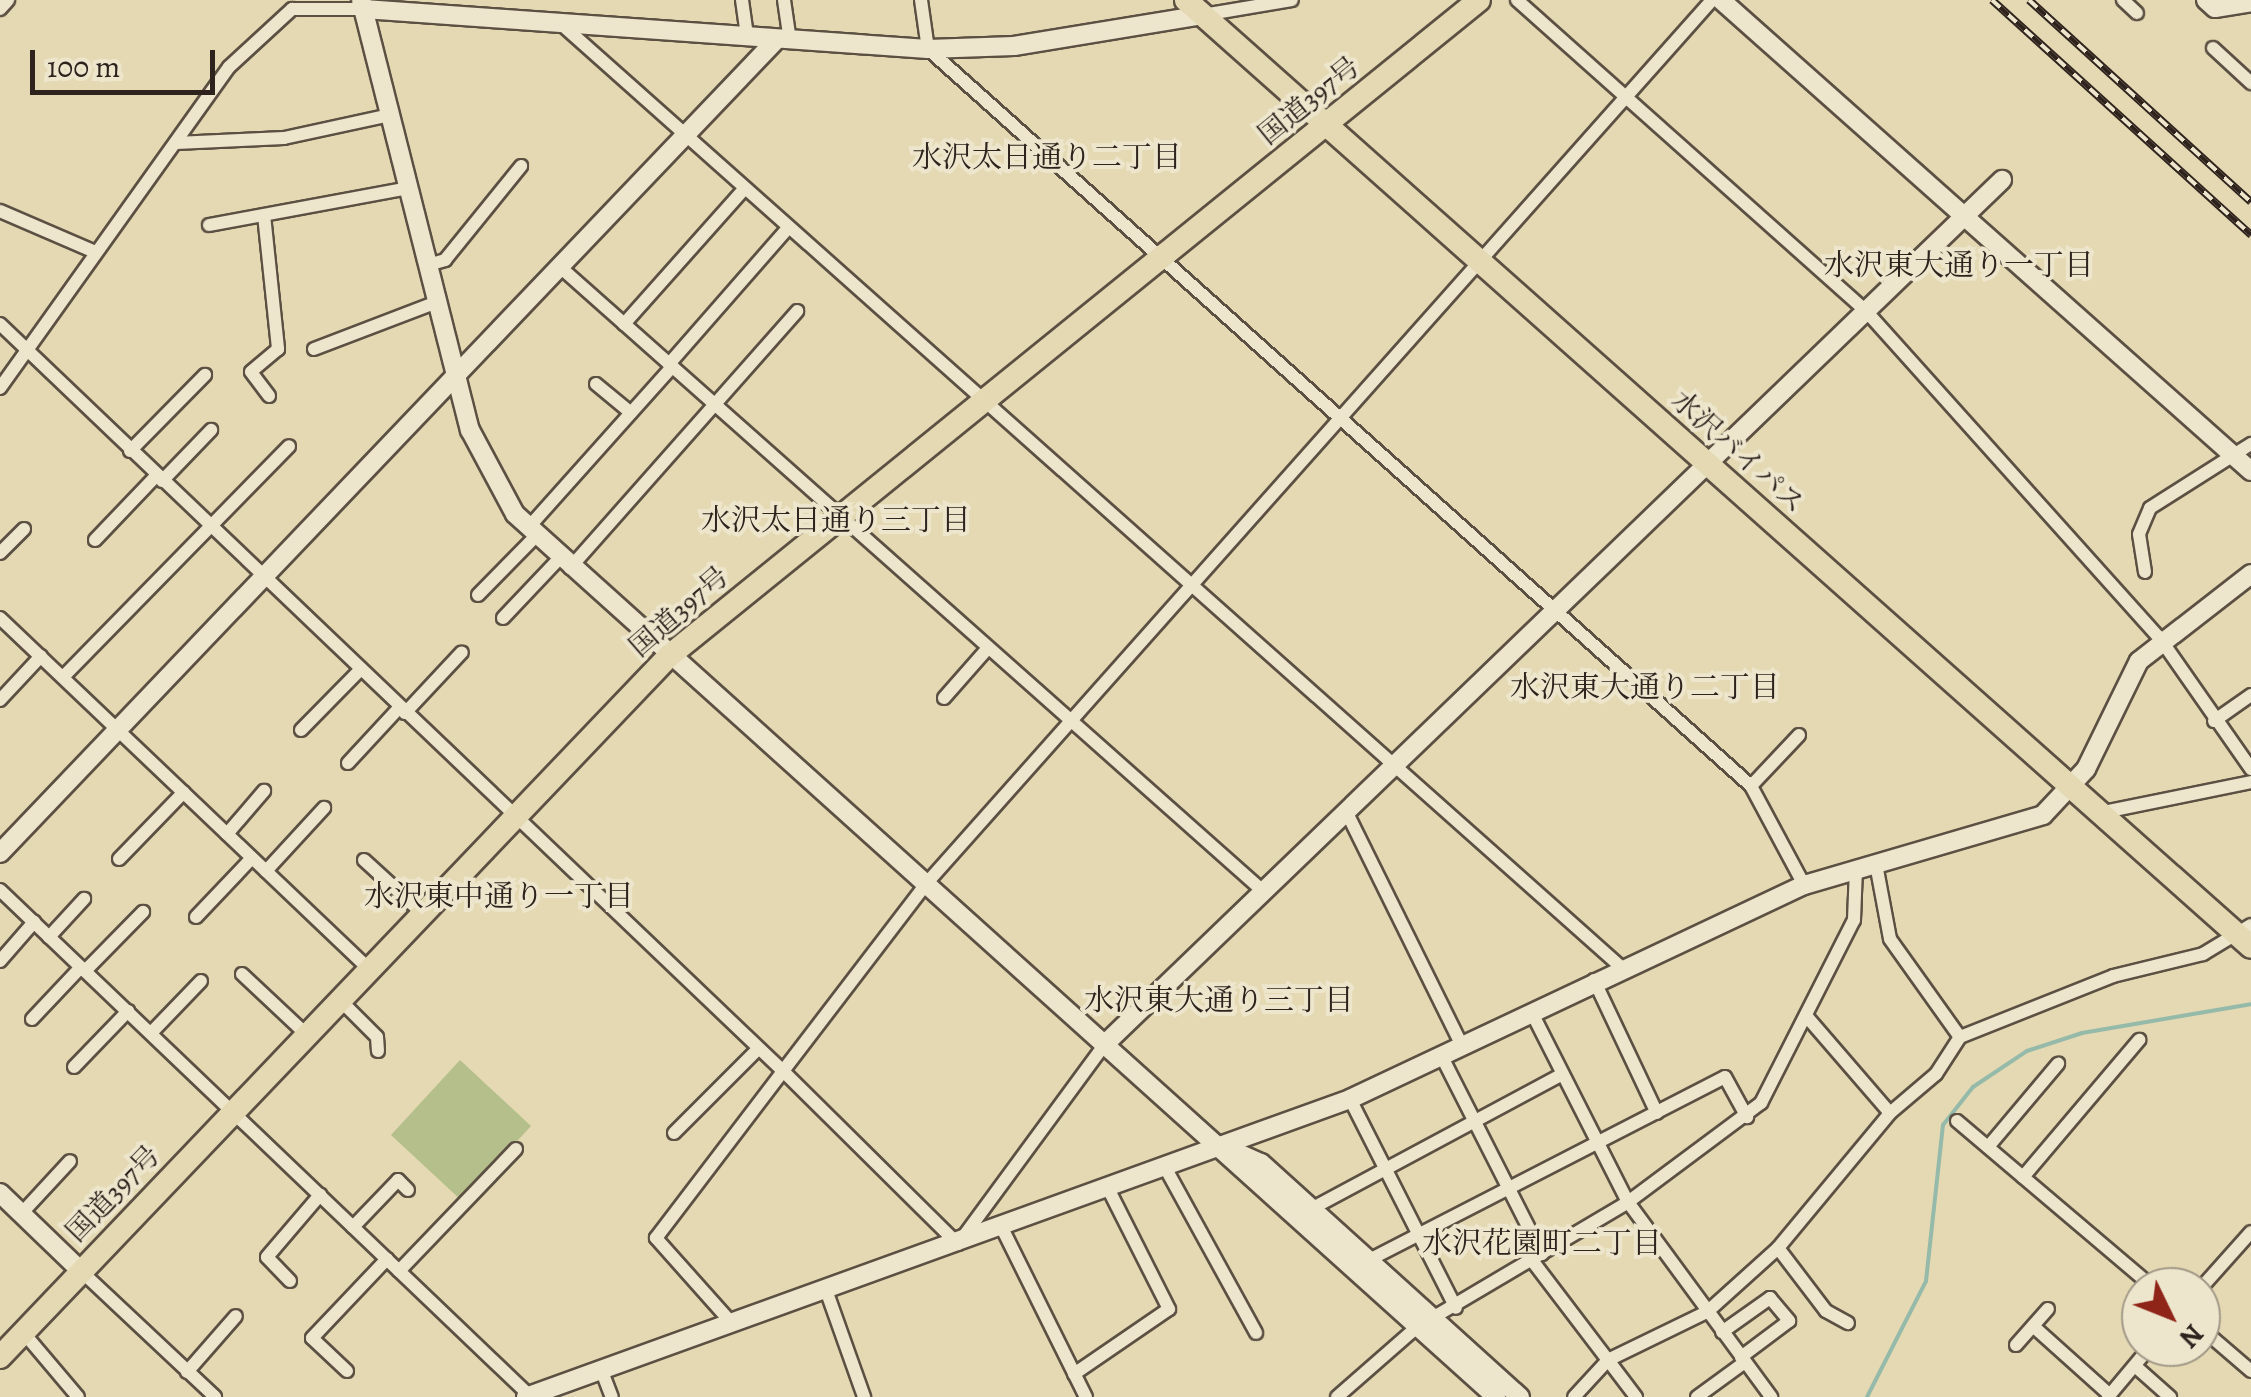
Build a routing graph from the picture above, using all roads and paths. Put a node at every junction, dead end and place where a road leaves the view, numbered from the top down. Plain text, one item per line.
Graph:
1 (742, 0) edge
2 (784, 0) edge
3 (922, 0) edge
4 (1292, 0) edge
5 (1478, 0) edge
6 (1517, 0) edge
7 (1712, 0) edge
8 (1720, 0) edge
9 (2123, 0) edge
10 (2251, 2) edge
11 (2211, 4) edge
12 (362, 5) edge
13 (1194, 8) edge
14 (2137, 13) dead end
15 (554, 18) junction
16 (747, 35) junction
17 (784, 40) junction
18 (928, 48) junction
19 (2213, 48) dead end
20 (2251, 83) edge
21 (1627, 96) junction
22 (390, 115) junction
23 (1326, 126) junction
24 (685, 134) junction
25 (176, 142) junction
26 (521, 166) dead end
27 (2002, 180) dead end
28 (408, 188) junction
29 (745, 188) junction
30 (0, 211) edge
31 (264, 215) junction
32 (1965, 216) junction
33 (208, 225) dead end
34 (789, 227) junction
35 (95, 252) junction
36 (1159, 258) junction
37 (1479, 261) junction
38 (428, 265) junction
39 (559, 266) junction
40 (437, 302) junction
41 (798, 311) dead end
42 (1866, 311) junction
43 (0, 324) edge
44 (624, 324) junction
45 (314, 349) dead end
46 (26, 352) junction
47 (670, 366) junction
48 (205, 375) dead end
49 (455, 376) junction
50 (596, 384) dead end
51 (0, 388) edge
52 (269, 396) dead end
53 (983, 401) junction
54 (714, 405) junction
55 (631, 414) junction
56 (1341, 418) junction
57 (211, 430) dead end
58 (2251, 444) edge
59 (290, 446) dead end
60 (130, 451) junction
61 (2235, 457) junction
62 (1707, 464) junction
63 (2251, 471) edge
64 (159, 478) junction
65 (839, 517) junction
66 (211, 526) junction
67 (24, 528) dead end
68 (532, 532) junction
69 (95, 540) dead end
70 (0, 553) edge
71 (564, 564) junction
72 (2145, 572) dead end
73 (2251, 574) edge
74 (263, 577) junction
75 (1193, 584) junction
76 (478, 595) dead end
77 (1557, 609) junction
78 (0, 618) edge
79 (503, 618) dead end
80 (2160, 637) junction
81 (988, 648) junction
82 (462, 652) dead end
83 (40, 656) junction
84 (670, 656) junction
85 (360, 670) junction
86 (63, 677) junction
87 (2251, 696) edge
88 (944, 698) dead end
89 (0, 700) edge
90 (402, 710) junction
91 (1073, 721) junction
92 (2214, 721) junction
93 (118, 730) junction
94 (301, 730) dead end
95 (1799, 735) dead end
96 (348, 763) dead end
97 (1395, 765) junction
98 (2251, 769) edge
99 (2251, 782) edge
100 (1751, 786) junction
101 (2072, 788) junction
102 (264, 791) dead end
103 (184, 792) junction
104 (324, 808) dead end
105 (1346, 811) junction
106 (2099, 814) junction
107 (514, 817) junction
108 (228, 834) junction
109 (0, 854) edge
110 (118, 858) dead end
111 (252, 858) junction
112 (364, 860) dead end
113 (1876, 864) junction
114 (1856, 868) junction
115 (266, 871) junction
116 (1804, 884) junction
117 (926, 886) junction
118 (0, 890) edge
119 (1263, 891) junction
120 (84, 898) dead end
121 (143, 912) dead end
122 (422, 913) junction
123 (196, 917) dead end
124 (34, 922) junction
125 (2246, 936) edge
126 (49, 937) junction
127 (0, 960) edge
128 (1622, 967) junction
129 (83, 969) junction
130 (370, 969) junction
131 (242, 974) dead end
132 (1594, 980) junction
133 (202, 981) dead end
134 (340, 1000) junction
135 (1531, 1011) junction
136 (128, 1012) junction
137 (1808, 1018) junction
138 (32, 1019) dead end
139 (151, 1033) junction
140 (307, 1035) junction
141 (1960, 1037) junction
142 (2139, 1040) dead end
143 (1104, 1046) junction
144 (1462, 1046) junction
145 (757, 1050) junction
146 (378, 1051) dead end
147 (1442, 1056) junction
148 (2058, 1064) dead end
149 (74, 1067) dead end
150 (783, 1071) junction
151 (1561, 1075) junction
152 (1350, 1100) junction
153 (234, 1112) junction
154 (1658, 1112) junction
155 (1890, 1114) junction
156 (1747, 1117) junction
157 (1473, 1120) junction
158 (1957, 1121) dead end
159 (674, 1133) dead end
160 (1598, 1144) junction
161 (1224, 1146) junction
162 (1988, 1147) junction
163 (516, 1149) dead end
164 (70, 1161) dead end
165 (1384, 1166) junction
166 (1166, 1169) junction
167 (2023, 1176) junction
168 (1508, 1189) junction
169 (408, 1190) dead end
170 (1109, 1190) junction
171 (0, 1194) edge
172 (320, 1195) junction
173 (1628, 1202) junction
174 (1312, 1209) junction
175 (22, 1214) junction
176 (353, 1227) junction
177 (1002, 1228) junction
178 (2251, 1232) edge
179 (1420, 1235) junction
180 (958, 1244) junction
181 (1778, 1248) junction
182 (1536, 1256) junction
183 (386, 1259) junction
184 (1368, 1260) junction
185 (2130, 1267) edge
186 (2220, 1267) edge
187 (81, 1271) junction
188 (399, 1271) junction
189 (290, 1282) dead end
190 (826, 1290) junction
191 (1456, 1308) junction
192 (2048, 1309) dead end
193 (1708, 1312) junction
194 (236, 1316) dead end
195 (728, 1320) junction
196 (1848, 1323) dead end
197 (1426, 1324) junction
198 (2033, 1326) junction
199 (23, 1332) junction
200 (1722, 1332) junction
201 (1256, 1333) dead end
202 (2016, 1345) dead end
203 (2221, 1345) edge
204 (0, 1357) edge
205 (1608, 1360) junction
206 (1743, 1360) junction
207 (2133, 1367) edge
208 (2135, 1367) edge
209 (600, 1369) junction
210 (347, 1370) dead end
211 (2251, 1371) edge
212 (188, 1372) junction
213 (1074, 1374) junction
214 (527, 1396) edge
215 (2109, 1396) edge
216 (78, 1397) edge
217 (215, 1397) edge
218 (612, 1397) edge
219 (864, 1397) edge
220 (1086, 1397) edge
221 (1337, 1397) edge
222 (1496, 1397) edge
223 (1520, 1397) edge
224 (1574, 1397) edge
225 (1636, 1397) edge
226 (1697, 1397) edge
227 (1772, 1397) edge
228 (2170, 1397) edge

1 - 16 street
2 - 17 street
3 - 18 street
4 - 13 street
5 - 23 highway, 国道397号
6 - 21 street
7 - 21 street
8 - 32 street
9 - 14 street
10 - 11 street
12 - 15 street
12 - 22 street
12 - 25 street
13 - 18 street
13 - 23 highway, 水沢バイパス
15 - 16 street
15 - 24 street
16 - 17 street
17 - 18 street
17 - 24 street
18 - 36 street
19 - 20 street
21 - 37 street
21 - 42 street
22 - 25 street
22 - 28 street
23 - 36 highway, 国道397号
23 - 37 highway, 水沢バイパス
24 - 29 street
24 - 39 street
25 - 35 street
26 - 38 street
27 - 32 street
28 - 31 street
28 - 38 street
29 - 34 street
29 - 44 street
30 - 35 street
31 - 33 street
31 - 52 street
32 - 42 street
32 - 61 street
34 - 47 street
34 - 53 street
35 - 46 street
36 - 53 highway, 国道397号
36 - 56 street
37 - 56 street
37 - 62 highway, 水沢バイパス
38 - 40 street
39 - 44 street
39 - 49 street
40 - 45 street
40 - 49 street
41 - 54 street
42 - 62 street
42 - 80 street
43 - 46 street
44 - 47 street
46 - 51 street
46 - 60 street
47 - 54 street
47 - 55 street
48 - 60 street
49 - 68 street
49 - 74 street
50 - 55 street
53 - 65 highway, 国道397号
53 - 75 street
54 - 65 street
54 - 71 street
55 - 68 street
56 - 75 street
56 - 77 street
57 - 64 street
58 - 61 street
59 - 66 street
60 - 64 street
61 - 63 street
61 - 72 street
62 - 77 street
62 - 101 highway, 水沢バイパス
64 - 66 street
64 - 69 street
65 - 81 street
65 - 84 highway, 国道397号
66 - 74 street
66 - 86 street
67 - 70 street
68 - 71 street
68 - 76 street
71 - 79 street
71 - 84 street
73 - 80 street
74 - 85 street
74 - 93 street
75 - 91 street
75 - 97 street
77 - 97 street
77 - 100 street
78 - 83 street
80 - 92 street
80 - 101 street
81 - 88 street
81 - 91 street
82 - 90 street
83 - 86 street
83 - 89 street
84 - 107 highway, 国道397号
84 - 117 street
85 - 90 street
85 - 94 street
86 - 93 street
87 - 92 street
90 - 96 street
90 - 107 street
91 - 117 street
91 - 119 street
92 - 98 street
93 - 103 street
93 - 109 street
95 - 100 street
97 - 105 street
97 - 128 street
99 - 106 street
100 - 116 street
101 - 106 highway, 水沢バイパス
101 - 113 street
102 - 108 street
103 - 108 street
103 - 110 street
104 - 115 street
105 - 119 street
105 - 144 street
106 - 125 highway, 水沢バイパス
107 - 122 highway, 国道397号
107 - 145 street
108 - 111 street
111 - 115 street
111 - 123 street
112 - 122 street
113 - 114 street
113 - 141 street
114 - 116 street
114 - 137 street
115 - 130 street
116 - 128 street
117 - 143 street
117 - 150 street
118 - 124 street
119 - 143 street
120 - 126 street
121 - 129 street
122 - 130 highway, 国道397号
124 - 126 street
124 - 127 street
125 - 141 street
126 - 129 street
128 - 132 street
129 - 136 street
129 - 138 street
130 - 134 highway, 国道397号
131 - 140 street
132 - 135 street
132 - 154 street
133 - 139 street
134 - 140 highway, 国道397号
134 - 146 street
135 - 144 street
135 - 151 street
136 - 139 street
136 - 149 street
137 - 155 street
137 - 156 street
139 - 153 street
140 - 153 highway, 国道397号
141 - 155 street
142 - 167 street
143 - 161 street
143 - 180 street
144 - 147 street
145 - 150 street
145 - 159 street
147 - 152 street
147 - 157 street
148 - 162 street
150 - 180 street
150 - 195 street
151 - 157 street
151 - 160 street
152 - 161 street
152 - 165 street
153 - 172 street
153 - 187 highway, 国道397号
154 - 156 street
154 - 160 street
155 - 181 street
156 - 173 street
157 - 165 street
157 - 168 street
158 - 162 street
160 - 168 street
160 - 173 street
161 - 166 street
161 - 174 street
161 - 197 street
162 - 167 street
163 - 188 street
164 - 175 street
165 - 174 street
165 - 179 street
166 - 170 street
166 - 201 street
167 - 185 street
168 - 179 street
168 - 182 street
169 - 176 street
170 - 177 street
170 - 213 street
171 - 175 street
172 - 176 street
172 - 189 street
173 - 182 street
173 - 193 street
174 - 184 street
175 - 187 street
176 - 183 street
177 - 180 street
177 - 213 street
178 - 186 street
179 - 184 street
179 - 191 street
180 - 190 street
181 - 193 street
181 - 196 street
182 - 191 street
182 - 205 street
183 - 188 street
183 - 210 street
184 - 197 street
187 - 199 highway, 国道397号
187 - 212 street
188 - 214 street
190 - 195 street
190 - 219 street
191 - 197 street
192 - 198 street
193 - 200 street
193 - 205 street
194 - 212 street
195 - 209 street
197 - 221 street
197 - 222 street
197 - 223 street
198 - 202 street
198 - 215 street
199 - 204 highway, 国道397号
199 - 216 street
200 - 206 street
200 - 206 street
203 - 211 street
205 - 224 street
205 - 225 street
206 - 226 street
206 - 227 street
207 - 215 street
208 - 228 street
209 - 214 street
209 - 218 street
212 - 217 street
213 - 220 street

